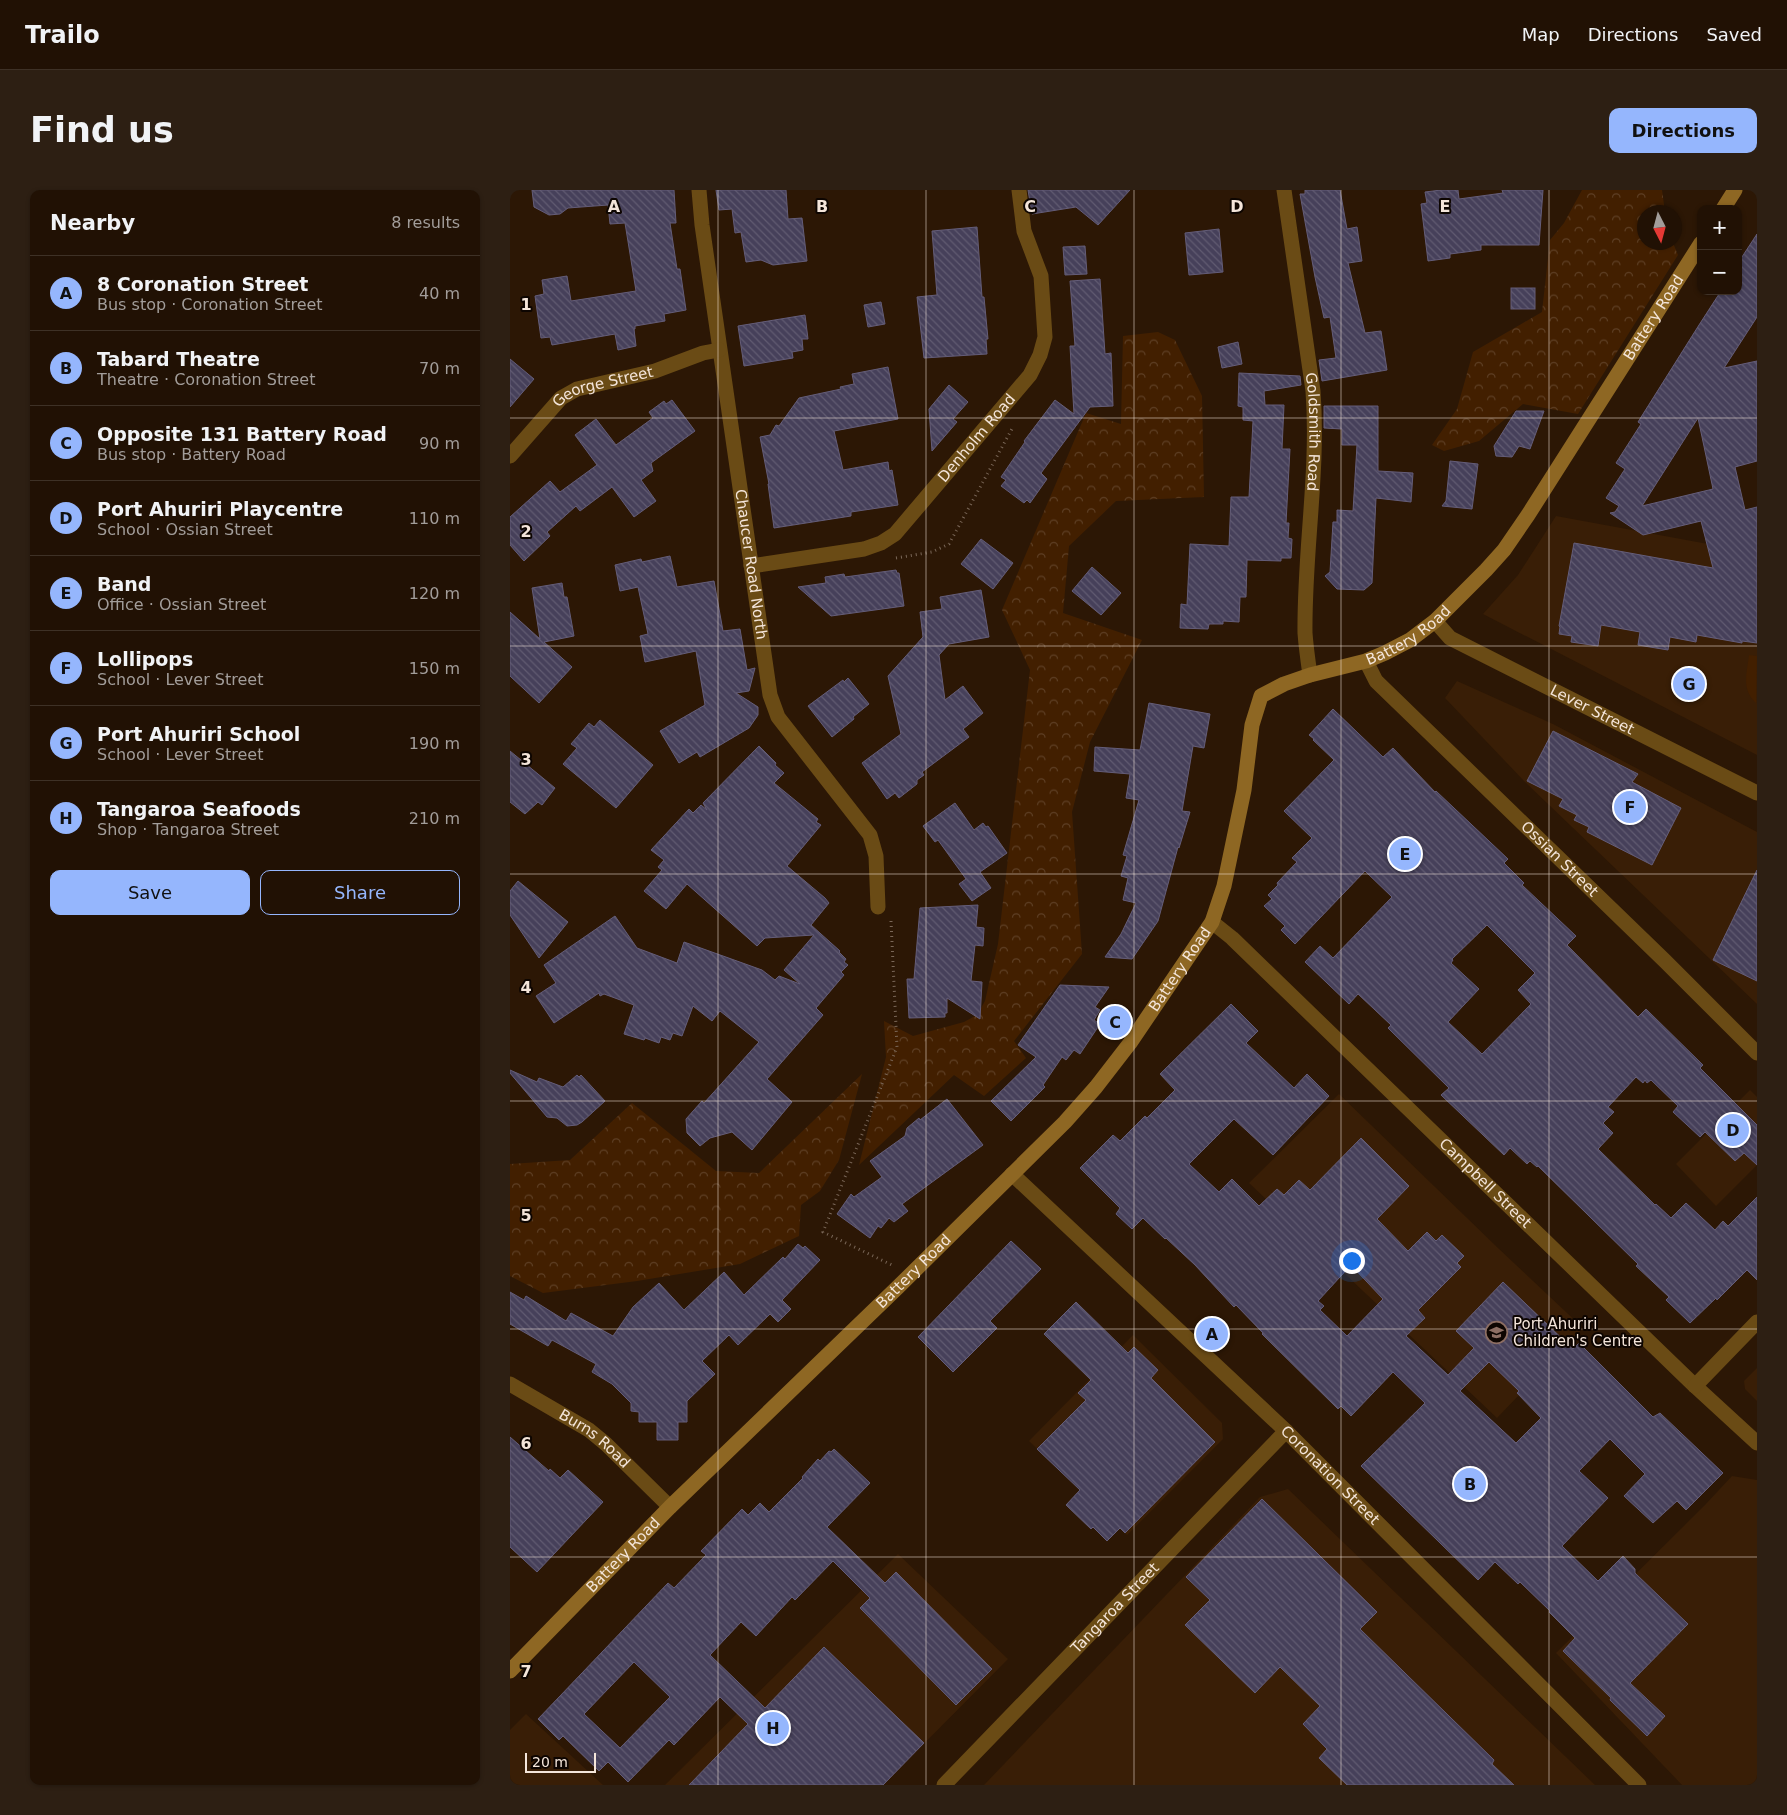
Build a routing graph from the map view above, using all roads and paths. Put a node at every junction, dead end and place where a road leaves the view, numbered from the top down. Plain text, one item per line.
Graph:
1 (699, 190) edge
2 (1019, 190) edge
3 (1284, 190) edge
4 (1735, 190) edge
5 (1726, 205) edge
6 (1697, 249) edge
7 (719, 350) junction
8 (1014, 426) dead end
9 (510, 456) edge
10 (889, 559) dead end
11 (751, 566) junction
12 (1435, 621) junction
13 (1366, 661) junction
14 (1310, 675) junction
15 (1757, 793) edge
16 (878, 907) joint
17 (1212, 922) junction
18 (1757, 1053) edge
19 (1012, 1174) junction
20 (910, 1274) junction
21 (1757, 1322) edge
22 (510, 1384) edge
23 (1695, 1386) junction
24 (1286, 1431) junction
25 (1757, 1443) edge
26 (670, 1507) junction
27 (510, 1671) edge
28 (944, 1785) edge
29 (1639, 1785) edge

1 - 7 street, Chaucer Road North
2 - 11 street, Denholm Road
3 - 14 street, Goldsmith Road
4 - 5 street
6 - 12 street, Battery Road
7 - 9 street, George Street
7 - 11 street, Chaucer Road North
8 - 10 path
11 - 16 street, Chaucer Road North
12 - 13 street, Battery Road
12 - 15 street, Lever Street
13 - 14 street, Battery Road
13 - 18 street, Ossian Street
14 - 17 street, Battery Road
16 - 20 path
17 - 19 street, Battery Road
17 - 23 street, Campbell Street
19 - 20 street, Battery Road
19 - 24 street, Coronation Street
20 - 26 street, Battery Road
21 - 23 street
22 - 26 street, Burns Road
23 - 25 street, Campbell Street
24 - 28 street, Tangaroa Street
24 - 29 street, Coronation Street
26 - 27 street, Battery Road

